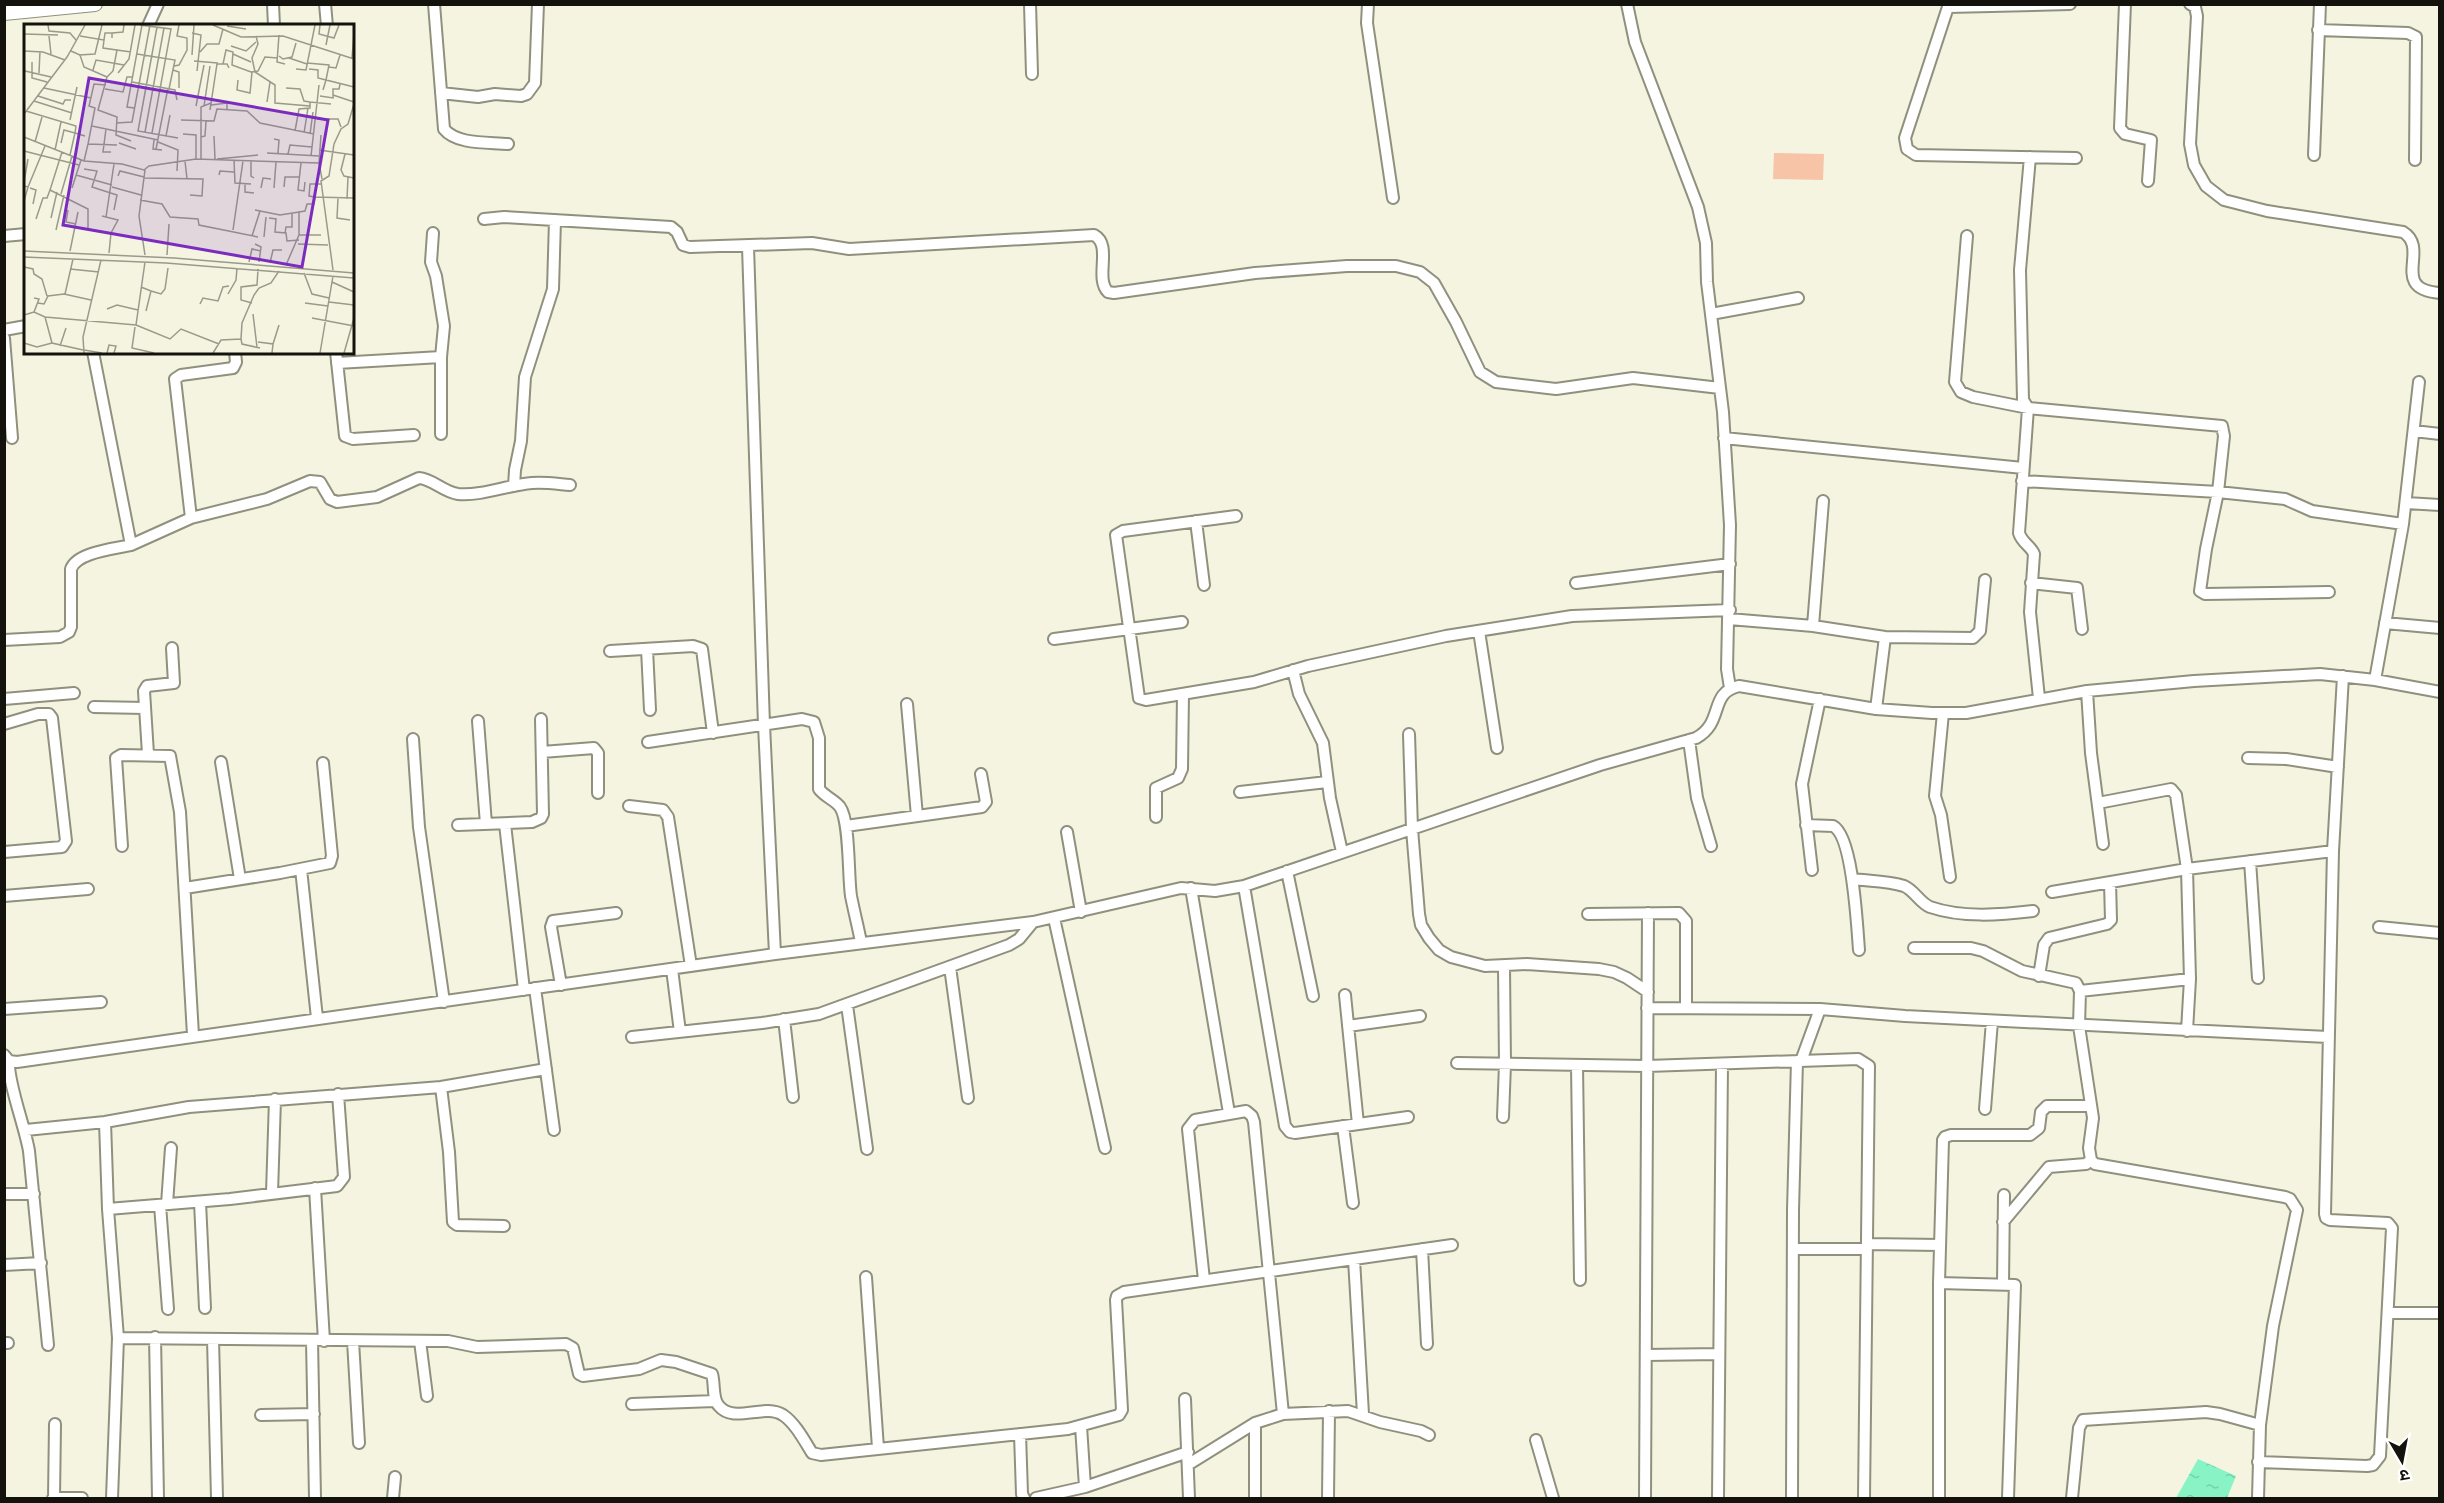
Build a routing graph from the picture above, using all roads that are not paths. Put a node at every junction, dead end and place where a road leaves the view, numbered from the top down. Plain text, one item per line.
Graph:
1 (94, 4) edge
2 (158, 4) edge
3 (273, 4) edge
4 (325, 4) edge
5 (434, 4) edge
6 (538, 4) edge
7 (1030, 4) edge
8 (1368, 4) edge
9 (1627, 4) edge
10 (2070, 4) edge
11 (2125, 4) edge
12 (2190, 4) edge
13 (2320, 4) edge
14 (1949, 6) edge
15 (4, 13) edge
16 (149, 24) edge
17 (274, 24) edge
18 (327, 24) edge
19 (2318, 30) junction
20 (1032, 74) dead end
21 (441, 93) junction
22 (508, 144) dead end
23 (2314, 155) dead end
24 (2030, 157) junction
25 (2076, 158) dead end
26 (2415, 160) dead end
27 (2148, 181) dead end
28 (1393, 198) dead end
29 (484, 219) dead end
30 (555, 220) junction
31 (432, 233) dead end
32 (24, 234) edge
33 (4, 236) edge
34 (1967, 236) dead end
35 (748, 247) junction
36 (2439, 293) edge
37 (1798, 298) dead end
38 (1711, 314) junction
39 (24, 326) edge
40 (4, 330) edge
41 (4, 338) edge
42 (93, 354) edge
43 (235, 354) edge
44 (441, 357) junction
45 (337, 358) edge
46 (2419, 382) dead end
47 (1720, 388) junction
48 (2028, 408) junction
49 (2414, 431) junction
50 (441, 434) dead end
51 (2439, 434) edge
52 (414, 435) dead end
53 (12, 438) dead end
54 (1724, 438) junction
55 (2023, 468) junction
56 (2022, 481) junction
57 (570, 485) dead end
58 (514, 486) junction
59 (2218, 492) junction
60 (1823, 501) dead end
61 (2406, 503) junction
62 (2439, 505) edge
63 (1236, 516) dead end
64 (191, 518) junction
65 (1196, 521) junction
66 (2403, 524) junction
67 (131, 545) junction
68 (1730, 564) junction
69 (1985, 580) dead end
70 (1576, 583) dead end
71 (2031, 583) junction
72 (1204, 585) dead end
73 (2329, 592) dead end
74 (1729, 615) junction
75 (1182, 622) dead end
76 (2385, 623) junction
77 (1813, 626) junction
78 (2439, 628) edge
79 (1128, 629) junction
80 (2082, 629) dead end
81 (1479, 631) junction
82 (1885, 637) junction
83 (1054, 639) dead end
84 (4, 640) edge
85 (172, 648) dead end
86 (647, 649) junction
87 (610, 651) dead end
88 (1293, 670) junction
89 (2343, 676) junction
90 (2375, 680) junction
91 (1730, 688) junction
92 (2087, 691) junction
93 (2439, 692) edge
94 (74, 693) dead end
95 (1183, 694) junction
96 (2039, 698) junction
97 (4, 699) edge
98 (1820, 699) junction
99 (907, 704) dead end
100 (94, 707) dead end
101 (145, 708) junction
102 (1876, 709) junction
103 (650, 710) dead end
104 (1943, 713) junction
105 (542, 719) dead end
106 (478, 721) dead end
107 (4, 724) edge
108 (764, 725) junction
109 (713, 732) junction
110 (1409, 734) dead end
111 (413, 739) dead end
112 (1689, 740) junction
113 (648, 742) dead end
114 (1497, 748) dead end
115 (542, 752) junction
116 (147, 754) junction
117 (2248, 758) dead end
118 (221, 762) dead end
119 (323, 763) dead end
120 (2338, 767) junction
121 (981, 774) dead end
122 (1327, 782) junction
123 (1240, 792) dead end
124 (598, 793) dead end
125 (2098, 803) junction
126 (629, 806) dead end
127 (917, 816) junction
128 (1156, 817) dead end
129 (486, 824) junction
130 (505, 824) junction
131 (458, 825) dead end
132 (1806, 825) junction
133 (846, 826) junction
134 (1412, 829) junction
135 (1068, 832) dead end
136 (2103, 844) dead end
137 (122, 846) dead end
138 (1712, 846) dead end
139 (2333, 851) junction
140 (4, 852) edge
141 (1342, 852) junction
142 (2250, 861) junction
143 (2187, 869) junction
144 (302, 870) junction
145 (1812, 870) dead end
146 (1287, 871) junction
147 (1950, 877) dead end
148 (240, 879) junction
149 (1853, 879) junction
150 (2110, 882) junction
151 (1244, 886) junction
152 (185, 888) junction
153 (1191, 888) junction
154 (88, 890) dead end
155 (2052, 892) dead end
156 (4, 896) edge
157 (2033, 911) dead end
158 (1081, 912) junction
159 (616, 913) dead end
160 (1588, 914) dead end
161 (1648, 914) junction
162 (1054, 918) junction
163 (1033, 922) junction
164 (2379, 927) dead end
165 (2439, 933) edge
166 (861, 942) junction
167 (1914, 948) dead end
168 (1859, 950) dead end
169 (775, 954) junction
170 (691, 966) junction
171 (950, 967) junction
172 (1504, 967) junction
173 (672, 969) junction
174 (2039, 976) junction
175 (2258, 978) dead end
176 (2190, 979) junction
177 (561, 985) junction
178 (530, 989) junction
179 (2080, 991) junction
180 (1648, 992) junction
181 (1345, 995) dead end
182 (1313, 996) dead end
183 (101, 1002) dead end
184 (444, 1002) junction
185 (847, 1005) junction
186 (1686, 1007) junction
187 (1647, 1008) junction
188 (4, 1009) edge
189 (1820, 1009) junction
190 (1420, 1016) dead end
191 (317, 1018) junction
192 (784, 1019) junction
193 (1992, 1021) junction
194 (1348, 1026) junction
195 (2079, 1026) junction
196 (2187, 1031) junction
197 (680, 1032) junction
198 (193, 1035) junction
199 (632, 1037) dead end
200 (2328, 1037) junction
201 (7, 1058) edge
202 (1799, 1061) junction
203 (1457, 1063) dead end
204 (1505, 1064) junction
205 (1722, 1064) junction
206 (1577, 1065) junction
207 (1647, 1066) junction
208 (546, 1069) junction
209 (441, 1086) junction
210 (338, 1094) junction
211 (793, 1097) dead end
212 (968, 1098) dead end
213 (275, 1099) junction
214 (2091, 1106) junction
215 (1985, 1109) dead end
216 (1229, 1113) junction
217 (1408, 1117) dead end
218 (1503, 1117) dead end
219 (105, 1122) junction
220 (1358, 1124) junction
221 (1343, 1126) junction
222 (26, 1130) junction
223 (554, 1130) dead end
224 (171, 1148) dead end
225 (1105, 1148) dead end
226 (867, 1149) dead end
227 (2091, 1160) junction
228 (315, 1188) junction
229 (272, 1193) junction
230 (4, 1194) edge
231 (34, 1194) junction
232 (2004, 1195) dead end
233 (200, 1202) junction
234 (1353, 1203) dead end
235 (163, 1204) junction
236 (108, 1209) junction
237 (2003, 1222) junction
238 (504, 1226) dead end
239 (1452, 1245) dead end
240 (1940, 1245) junction
241 (1867, 1246) junction
242 (1422, 1249) junction
243 (1793, 1249) junction
244 (1354, 1259) junction
245 (41, 1263) junction
246 (4, 1265) edge
247 (1269, 1271) junction
248 (866, 1277) dead end
249 (1580, 1280) dead end
250 (1204, 1281) junction
251 (1939, 1283) junction
252 (2003, 1285) junction
253 (205, 1308) dead end
254 (168, 1309) dead end
255 (2389, 1312) junction
256 (2439, 1313) edge
257 (155, 1337) junction
258 (118, 1338) junction
259 (213, 1339) junction
260 (312, 1340) junction
261 (324, 1341) junction
262 (353, 1341) junction
263 (420, 1341) junction
264 (1427, 1344) dead end
265 (48, 1346) dead end
266 (1719, 1354) junction
267 (1646, 1355) junction
268 (428, 1396) dead end
269 (1185, 1399) dead end
270 (716, 1401) junction
271 (632, 1404) dead end
272 (1329, 1411) junction
273 (314, 1414) junction
274 (1282, 1414) junction
275 (1363, 1414) junction
276 (261, 1415) dead end
277 (1255, 1423) junction
278 (55, 1424) dead end
279 (2260, 1425) junction
280 (1081, 1426) junction
281 (1020, 1434) junction
282 (1429, 1435) dead end
283 (1536, 1440) dead end
284 (359, 1443) dead end
285 (878, 1448) junction
286 (1188, 1452) junction
287 (2258, 1462) junction
288 (1189, 1464) junction
289 (395, 1477) dead end
290 (1085, 1487) junction
291 (53, 1498) edge
292 (82, 1498) edge
293 (112, 1498) edge
294 (158, 1498) edge
295 (217, 1498) edge
296 (315, 1498) edge
297 (393, 1498) edge
298 (1024, 1498) edge
299 (1036, 1498) edge
300 (1189, 1498) edge
301 (1255, 1498) edge
302 (1328, 1498) edge
303 (1552, 1498) edge
304 (1645, 1498) edge
305 (1718, 1498) edge
306 (1792, 1498) edge
307 (1864, 1498) edge
308 (1939, 1498) edge
309 (2008, 1498) edge
310 (2072, 1498) edge
311 (2258, 1498) edge

1 - 15 street
2 - 16 street
3 - 17 street
4 - 18 street
5 - 21 street
6 - 21 street
7 - 20 street
8 - 28 street
9 - 38 street
10 - 14 street
11 - 27 street
12 - 36 street
13 - 19 street
14 - 24 street
19 - 23 street
19 - 26 street
21 - 22 street
24 - 25 street
24 - 48 street
29 - 30 street
30 - 35 street
30 - 58 street
31 - 44 street
32 - 33 street
34 - 48 street
35 - 47 street
35 - 108 street
37 - 38 street
38 - 47 street
39 - 40 street
41 - 53 street
42 - 67 street
43 - 64 street
44 - 45 street
44 - 50 street
45 - 52 street
46 - 49 street
47 - 54 street
48 - 55 street
48 - 59 street
49 - 51 street
49 - 61 street
54 - 55 street
54 - 68 street
55 - 56 street
56 - 59 street
56 - 71 street
57 - 58 street
58 - 64 street
59 - 66 street
59 - 73 street
60 - 77 street
61 - 62 street
61 - 66 street
63 - 65 street
64 - 67 street
65 - 72 street
65 - 79 street
66 - 76 street
67 - 84 street
68 - 70 street
68 - 74 street
69 - 82 street
71 - 80 street
71 - 96 street
74 - 77 street
74 - 81 street
74 - 91 street
75 - 79 street
76 - 78 street
76 - 90 street
77 - 82 street
79 - 83 street
79 - 95 street
81 - 88 street
81 - 114 street
82 - 102 street
85 - 101 street
86 - 87 street
86 - 103 street
86 - 109 street
88 - 95 street
88 - 122 street
89 - 90 street
89 - 92 street
89 - 120 street
90 - 93 street
91 - 98 street
91 - 112 street
92 - 96 street
92 - 125 street
94 - 97 street
95 - 128 street
96 - 104 street
98 - 102 street
98 - 132 street
99 - 127 street
100 - 101 street
101 - 116 street
102 - 104 street
104 - 147 street
105 - 115 street
106 - 129 street
107 - 140 street
108 - 109 street
108 - 133 street
108 - 169 street
109 - 113 street
110 - 134 street
111 - 184 street
112 - 134 street
112 - 138 street
115 - 124 street
115 - 130 street
116 - 137 street
116 - 152 street
117 - 120 street
118 - 148 street
119 - 144 street
120 - 139 street
121 - 127 street
122 - 123 street
122 - 141 street
125 - 136 street
125 - 143 street
126 - 170 street
127 - 133 street
129 - 130 street
129 - 131 street
130 - 178 street
132 - 145 street
132 - 149 street
133 - 166 street
134 - 141 street
134 - 172 street
135 - 158 street
139 - 142 street
139 - 200 street
141 - 146 street
142 - 143 street
142 - 175 street
143 - 150 street
143 - 176 street
144 - 148 street
144 - 191 street
146 - 151 street
146 - 182 street
148 - 152 street
149 - 157 street
149 - 168 street
150 - 155 street
150 - 174 street
151 - 153 street
151 - 221 street
152 - 198 street
153 - 158 street
153 - 216 street
154 - 156 street
158 - 162 street
159 - 177 street
160 - 161 street
161 - 180 street
161 - 186 street
162 - 163 street
162 - 225 street
163 - 166 street
163 - 171 street
164 - 165 street
166 - 169 street
167 - 174 street
169 - 170 street
170 - 173 street
171 - 185 street
171 - 212 street
172 - 180 street
172 - 204 street
173 - 177 street
173 - 197 street
174 - 179 street
176 - 179 street
176 - 196 street
177 - 178 street
178 - 184 street
178 - 208 street
179 - 195 street
180 - 187 street
181 - 194 street
183 - 188 street
184 - 191 street
185 - 192 street
185 - 226 street
186 - 187 street
186 - 189 street
187 - 207 street
189 - 193 street
189 - 202 street
190 - 194 street
191 - 198 street
192 - 197 street
192 - 211 street
193 - 195 street
193 - 215 street
194 - 220 street
195 - 196 street
195 - 214 street
196 - 200 street
197 - 199 street
198 - 201 street
200 - 255 street
201 - 222 street
202 - 205 street
202 - 241 street
202 - 243 street
203 - 204 street
204 - 206 street
204 - 218 street
205 - 207 street
205 - 266 street
206 - 207 street
206 - 249 street
207 - 267 street
208 - 209 street
208 - 223 street
209 - 210 street
209 - 238 street
210 - 213 street
210 - 228 street
213 - 219 street
213 - 229 street
214 - 227 street
214 - 240 street
216 - 247 street
216 - 250 street
217 - 220 street
219 - 222 street
219 - 236 street
220 - 221 street
221 - 234 street
222 - 231 street
224 - 235 street
227 - 237 street
227 - 279 street
228 - 229 street
228 - 261 street
229 - 233 street
230 - 231 street
231 - 245 street
232 - 237 street
233 - 235 street
233 - 253 street
235 - 236 street
235 - 254 street
236 - 258 street
237 - 252 street
239 - 242 street
240 - 241 street
240 - 251 street
241 - 243 street
241 - 307 street
242 - 244 street
242 - 264 street
243 - 306 street
244 - 247 street
244 - 275 street
245 - 246 street
245 - 265 street
247 - 250 street
247 - 274 street
248 - 285 street
250 - 280 street
251 - 252 street
251 - 308 street
252 - 309 street
255 - 256 street
255 - 287 street
257 - 258 street
257 - 259 street
257 - 294 street
258 - 293 street
259 - 260 street
259 - 295 street
260 - 261 street
260 - 273 street
261 - 262 street
262 - 263 street
262 - 284 street
263 - 268 street
263 - 270 street
266 - 267 street
266 - 305 street
267 - 304 street
269 - 286 street
270 - 271 street
270 - 285 street
272 - 274 street
272 - 275 street
272 - 302 street
273 - 276 street
273 - 296 street
274 - 277 street
275 - 282 street
277 - 288 street
277 - 301 street
278 - 291 street
279 - 287 street
279 - 310 street
280 - 281 street
280 - 290 street
281 - 285 street
281 - 298 street
283 - 303 street
286 - 288 street
286 - 290 street
287 - 311 street
288 - 300 street
289 - 297 street
290 - 299 street
291 - 292 street

